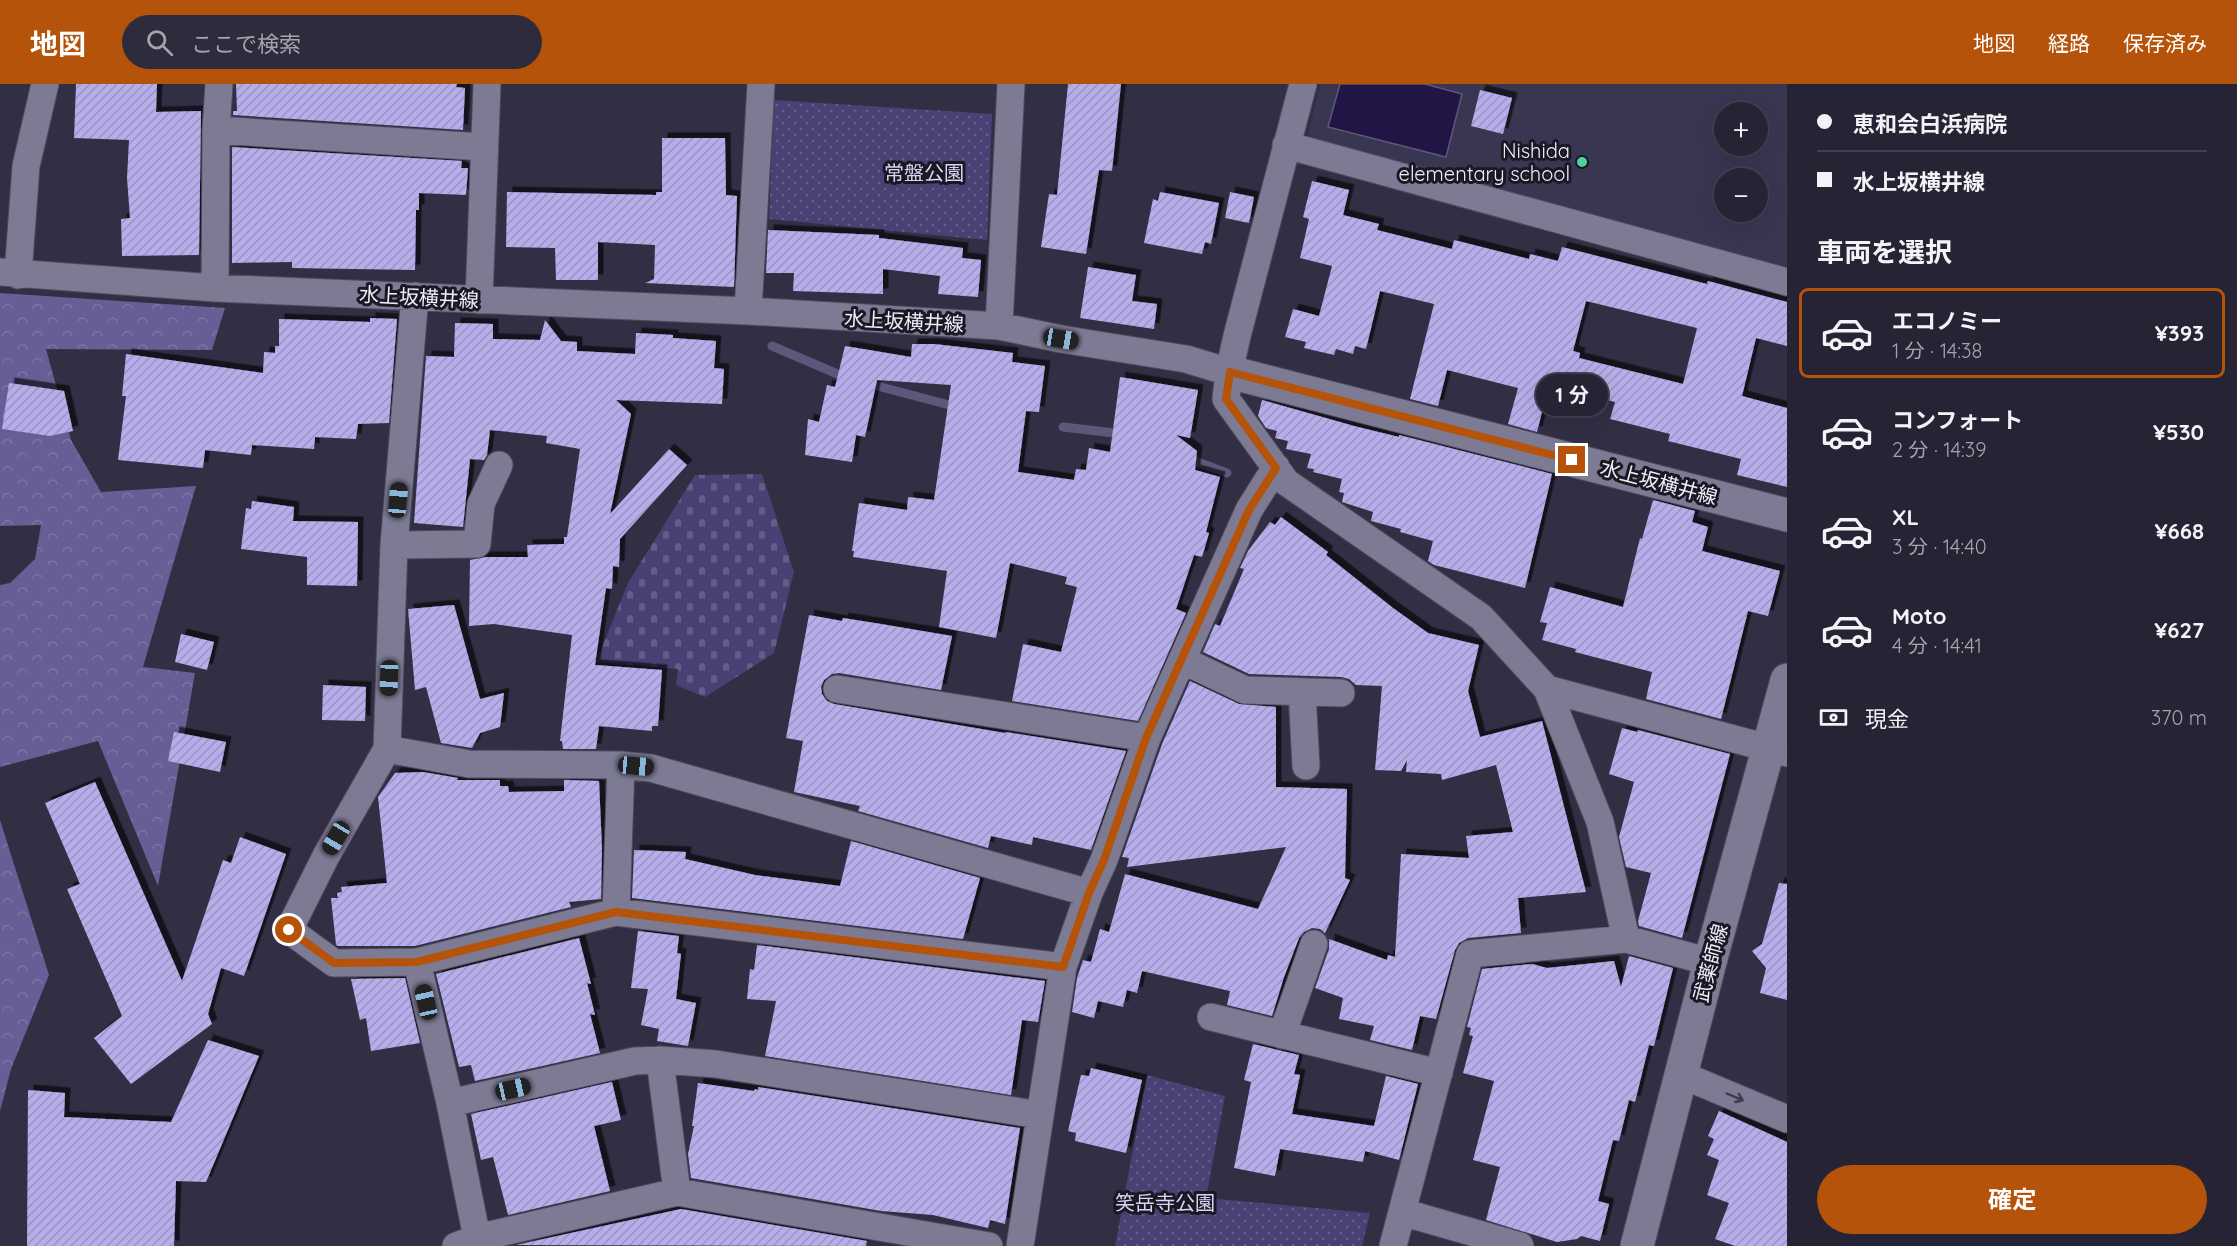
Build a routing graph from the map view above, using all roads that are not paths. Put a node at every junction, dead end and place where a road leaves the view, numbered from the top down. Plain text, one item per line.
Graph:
1 (45, 84) edge
2 (219, 84) edge
3 (487, 84) edge
4 (761, 84) edge
5 (1011, 84) edge
6 (1303, 84) edge
7 (216, 130) junction
8 (1286, 145) junction
9 (483, 147) junction
10 (9, 273) edge
11 (1787, 282) edge
12 (215, 288) junction
13 (416, 296) junction
14 (478, 300) junction
15 (748, 311) junction
16 (999, 326) junction
17 (1230, 372) junction
18 (499, 465) dead end
19 (1276, 468) junction
20 (1787, 515) edge
21 (394, 545) junction
22 (1182, 660) junction
23 (1787, 680) edge
24 (837, 689) dead end
25 (1547, 689) junction
26 (1302, 692) junction
27 (1341, 693) dead end
28 (1146, 738) junction
29 (387, 748) junction
30 (1778, 751) edge
31 (621, 765) junction
32 (1306, 766) dead end
33 (1089, 893) junction
34 (616, 912) junction
35 (1626, 939) junction
36 (1314, 944) dead end
37 (417, 962) junction
38 (1710, 962) junction
39 (1063, 967) junction
40 (1211, 1017) dead end
41 (1282, 1035) junction
42 (660, 1060) junction
43 (1439, 1073) junction
44 (1682, 1075) junction
45 (450, 1103) junction
46 (1040, 1115) junction
47 (1787, 1119) edge
48 (677, 1192) junction
49 (1402, 1212) junction
50 (466, 1242) edge
51 (989, 1246) edge
52 (1020, 1246) edge
53 (1393, 1246) edge
54 (1520, 1246) edge
55 (1637, 1246) edge

1 - 10 street
2 - 7 street
3 - 9 street
4 - 15 street
5 - 16 street
6 - 8 street
7 - 9 street
7 - 12 street
8 - 11 street
8 - 17 street
9 - 14 street
10 - 12 street, 水上坂横井線
12 - 13 street, 水上坂横井線
13 - 14 street, 水上坂横井線
13 - 21 street
14 - 15 street, 水上坂横井線
15 - 16 street, 水上坂横井線
16 - 17 street, 水上坂横井線
17 - 19 street
17 - 20 street, 水上坂横井線
18 - 21 street
19 - 22 street
19 - 25 street
21 - 29 street
22 - 26 street
22 - 28 street
23 - 30 street, 武薬師線
24 - 28 street
25 - 30 street
25 - 35 street
26 - 27 street
26 - 32 street
28 - 33 street
29 - 31 street
29 - 37 street
30 - 38 street, 武薬師線
31 - 33 street
31 - 34 street
33 - 39 street
34 - 37 street
34 - 39 street
35 - 38 street
35 - 43 street
36 - 41 street
37 - 45 street
38 - 44 street, 武薬師線
39 - 46 street
40 - 41 street
41 - 43 street
42 - 45 street
42 - 46 street
42 - 48 street
43 - 49 street
44 -> 47 street
44 - 55 street, 武薬師線
45 - 50 street
46 - 52 street
48 - 50 street
48 - 51 street
49 - 53 street
49 - 54 street

